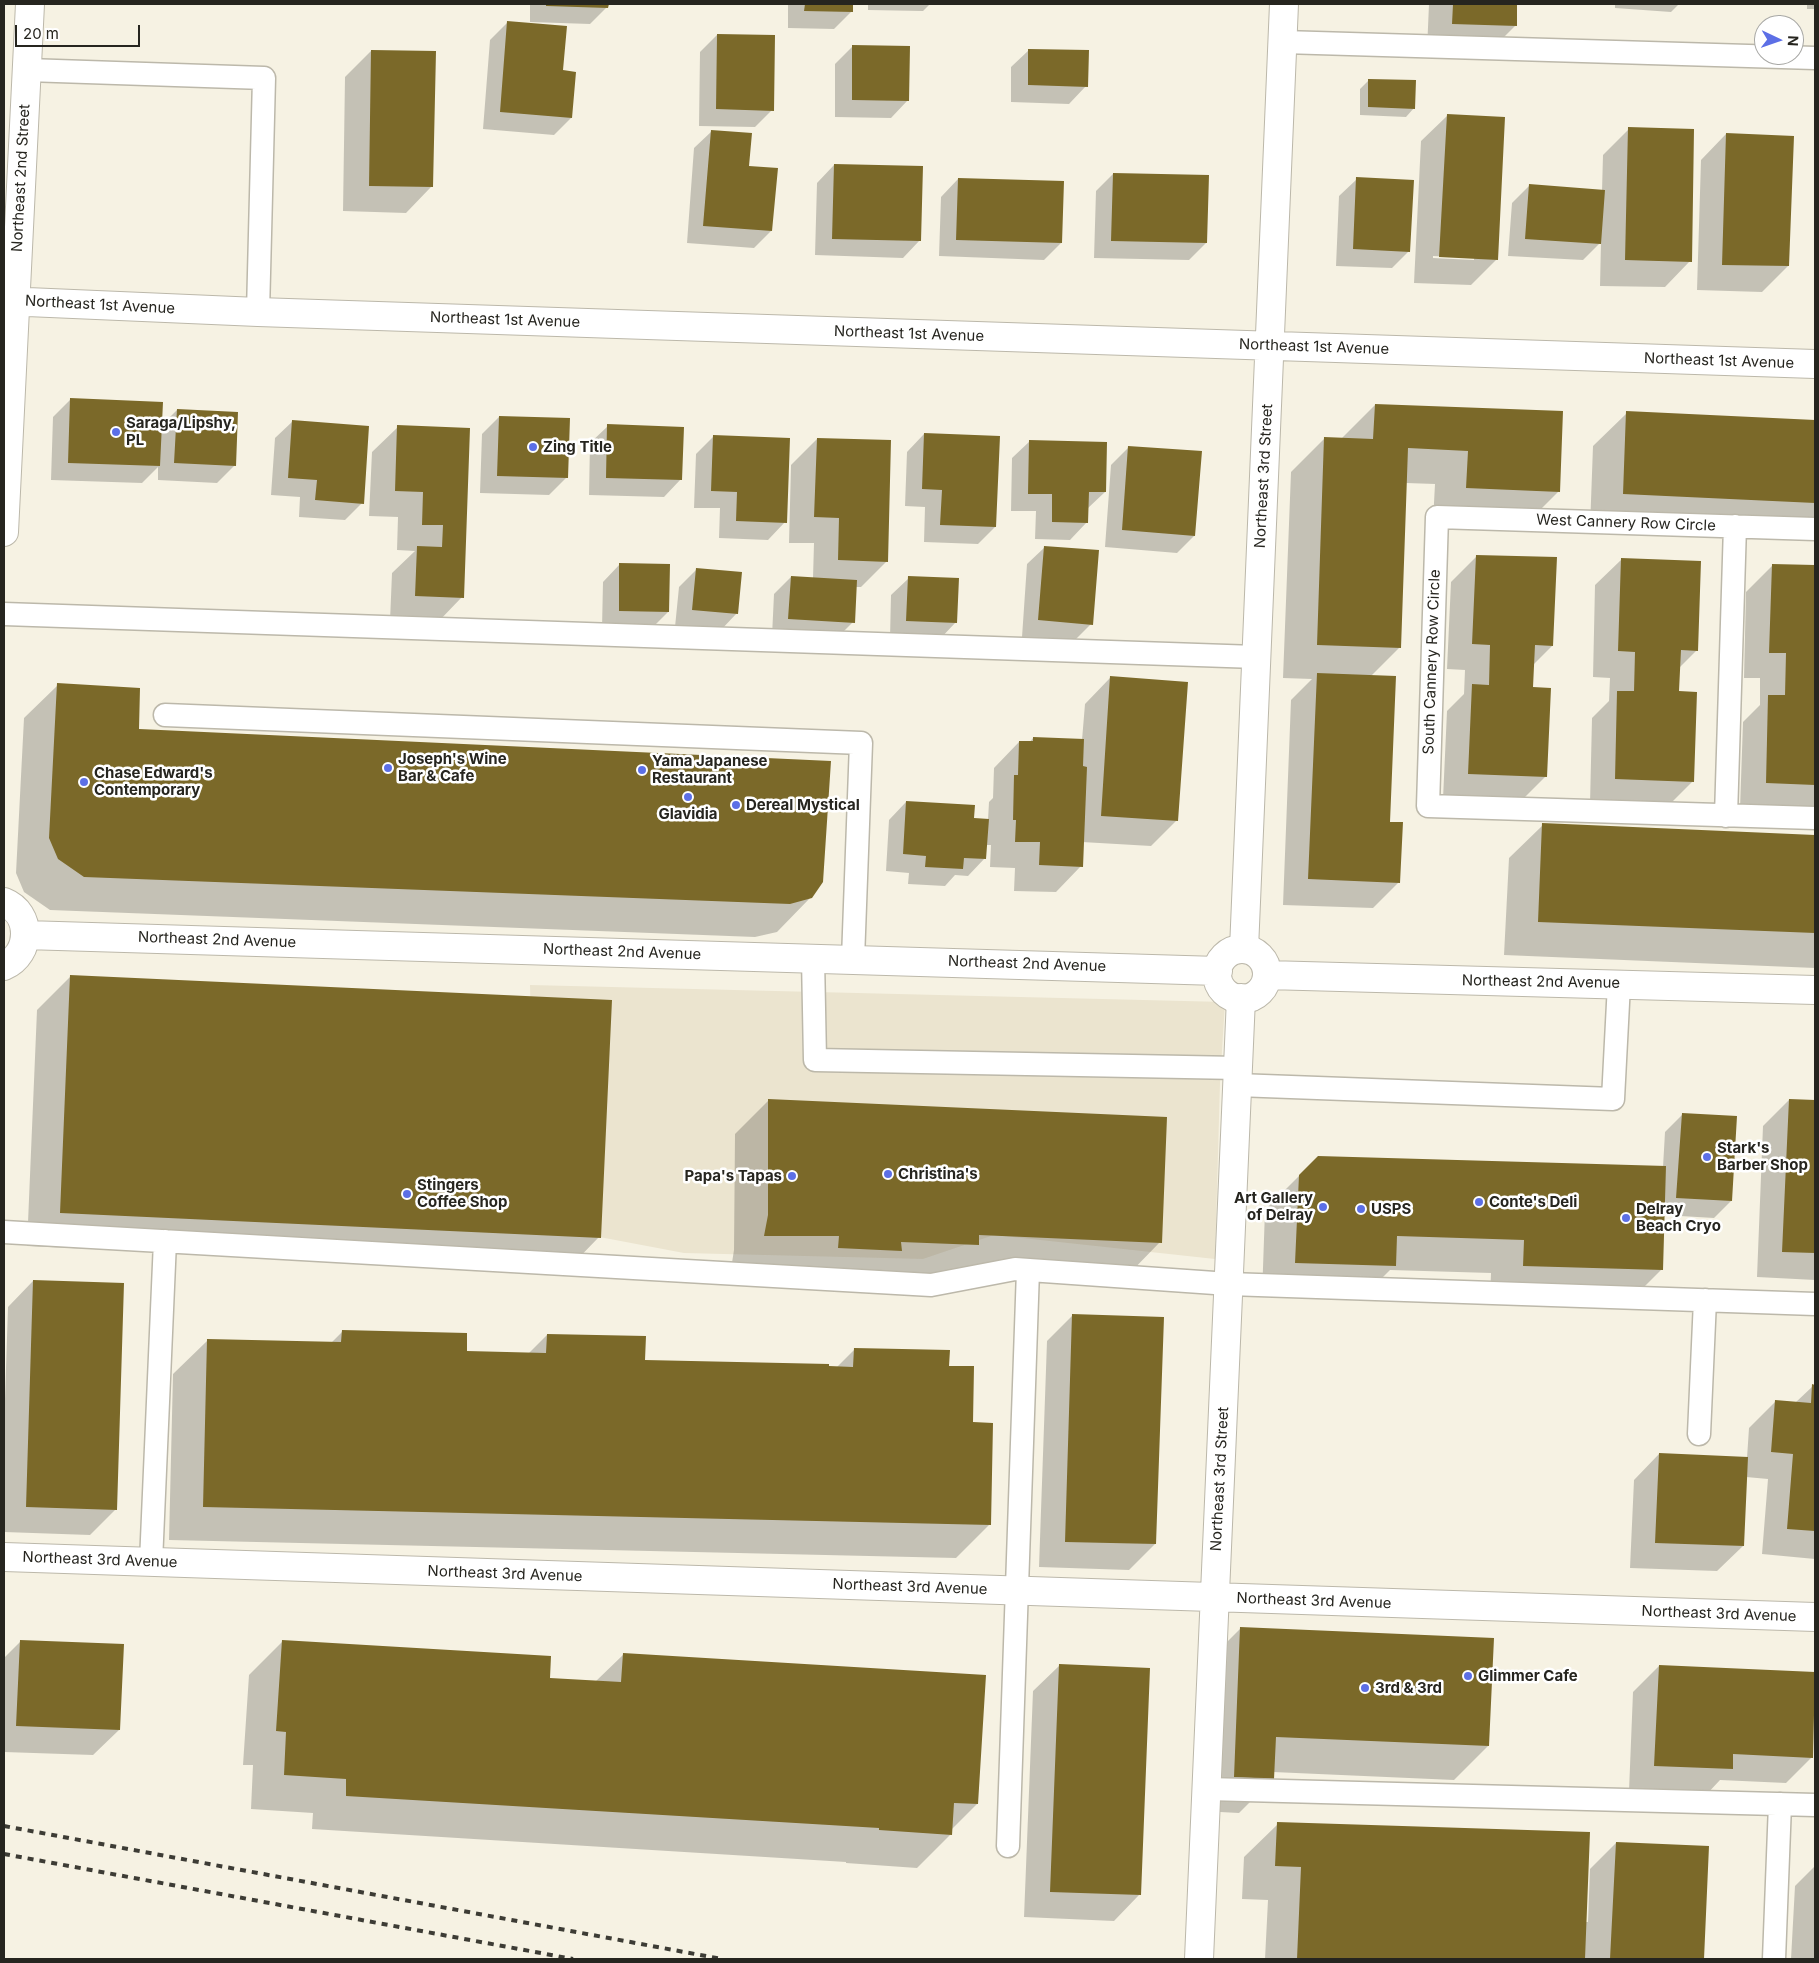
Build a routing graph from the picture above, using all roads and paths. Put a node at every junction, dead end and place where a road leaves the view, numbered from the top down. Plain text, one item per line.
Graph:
1 (30, 4) edge
2 (1284, 4) edge
3 (1283, 42) junction
4 (1815, 58) edge
5 (27, 70) junction
6 (9, 301) edge
7 (258, 312) junction
8 (1270, 346) junction
9 (1815, 364) edge
10 (1437, 517) joint
11 (1735, 526) junction
12 (1815, 529) edge
13 (4, 532) edge
14 (4, 614) edge
15 (1256, 657) junction
16 (165, 715) dead end
17 (1726, 816) junction
18 (1815, 818) edge
19 (4, 902) edge
20 (26, 935) junction
21 (1244, 949) junction
22 (813, 958) junction
23 (853, 959) junction
24 (4, 966) edge
25 (1218, 971) junction
26 (1267, 976) junction
27 (1618, 984) junction
28 (1815, 990) edge
29 (1241, 998) junction
30 (1237, 1077) junction
31 (4, 1232) edge
32 (165, 1242) junction
33 (1028, 1270) junction
34 (1229, 1284) junction
35 (1705, 1300) junction
36 (1815, 1304) edge
37 (1699, 1434) dead end
38 (4, 1557) edge
39 (151, 1562) junction
40 (1016, 1590) junction
41 (1215, 1597) junction
42 (1815, 1617) edge
43 (1207, 1789) junction
44 (1780, 1804) junction
45 (1815, 1805) edge
46 (1008, 1846) dead end
47 (1199, 1959) edge
48 (1774, 1959) edge

1 - 5 street, Northeast 2nd Street
2 - 3 street, Northeast 3rd Street
3 - 4 lane
3 - 8 street, Northeast 3rd Street
5 - 6 street, Northeast 2nd Street
5 - 7 lane
6 - 7 street, Northeast 1st Avenue
6 - 13 street, Northeast 2nd Street
7 - 8 street, Northeast 1st Avenue
8 - 9 street, Northeast 1st Avenue
8 - 15 street, Northeast 3rd Street
10 - 11 lane, West Cannery Row Circle
10 - 17 lane, South Cannery Row Circle
11 - 12 lane, West Cannery Row Circle
11 - 17 lane
14 - 15 lane
15 - 21 street, Northeast 3rd Street
16 - 23 lane
17 - 18 lane
19 - 20 street
20 - 22 street, Northeast 2nd Avenue
20 - 24 street
21 - 25 street
21 - 26 street
22 - 23 street, Northeast 2nd Avenue
22 - 30 lane
23 - 25 street, Northeast 2nd Avenue
25 - 29 street
26 - 27 street, Northeast 2nd Avenue
26 - 29 street
27 - 28 street, Northeast 2nd Avenue
27 - 30 lane
29 - 30 street, Northeast 3rd Street
30 - 34 street, Northeast 3rd Street
31 - 32 lane
32 - 33 lane
32 - 39 lane
33 - 34 lane
33 - 40 lane
34 - 35 lane
34 - 41 street, Northeast 3rd Street
35 - 36 lane
35 - 37 lane
38 - 39 street, Northeast 3rd Avenue
39 - 40 street, Northeast 3rd Avenue
40 - 41 street, Northeast 3rd Avenue
40 - 46 lane
41 - 42 street, Northeast 3rd Avenue
41 - 43 street, Northeast 3rd Street
43 - 44 lane
43 - 47 street, Northeast 3rd Street
44 - 45 lane
44 - 48 lane

